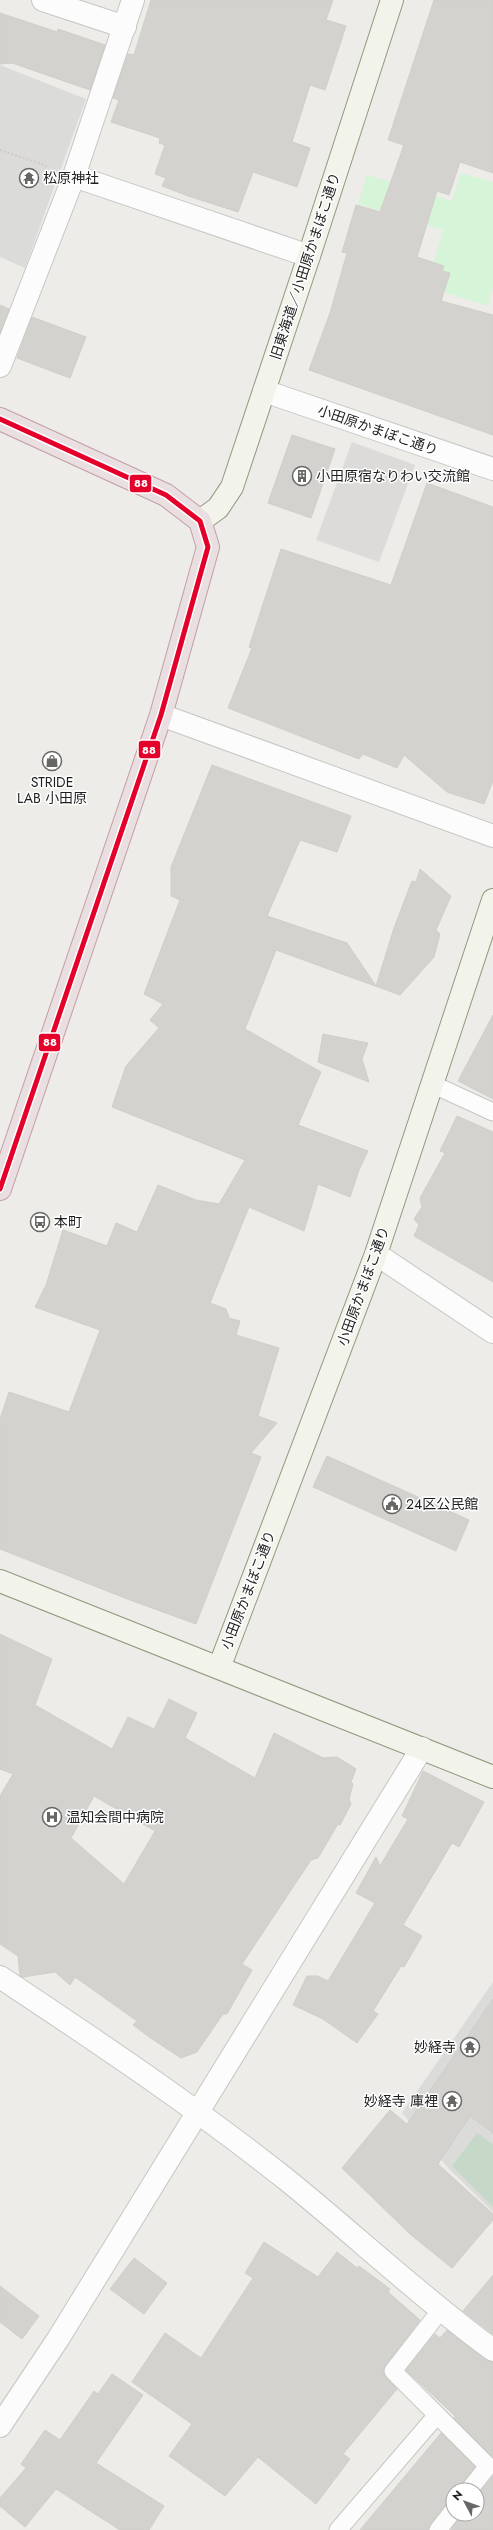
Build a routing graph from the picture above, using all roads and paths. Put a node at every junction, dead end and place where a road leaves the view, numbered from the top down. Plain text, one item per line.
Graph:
1 (43, 0) edge
2 (133, 0) edge
3 (392, 0) edge
4 (125, 27) junction
5 (0, 150) edge
6 (74, 176) junction
7 (310, 256) junction
8 (0, 366) edge
9 (264, 391) junction
10 (2, 424) edge
11 (493, 470) edge
12 (200, 521) junction
13 (161, 715) junction
14 (493, 836) edge
15 (493, 900) edge
16 (432, 1084) junction
17 (493, 1112) edge
18 (0, 1189) edge
19 (376, 1254) junction
20 (493, 1332) edge
21 (0, 1581) edge
22 (219, 1668) junction
23 (422, 1748) junction
24 (493, 1777) edge
25 (0, 1977) edge
26 (198, 2112) junction
27 (440, 2311) junction
28 (493, 2350) edge
29 (437, 2415) junction
30 (0, 2426) edge
31 (475, 2482) edge
32 (445, 2521) edge
33 (338, 2530) edge
34 (438, 2530) edge

1 - 4 street
2 - 4 street
3 - 7 street, 旧東海道／小田原かまぼこ通り
4 - 6 street
5 - 6 path
6 - 7 street
6 - 8 street
7 - 9 street, 旧東海道／小田原かまぼこ通り
9 - 11 street, 小田原かまぼこ通り
9 - 12 street, 旧東海道／小田原かまぼこ通り
10 - 12 highway
12 - 13 highway
13 - 14 street
13 - 18 highway
15 - 16 street, 小田原かまぼこ通り
16 - 17 lane
16 - 19 street, 小田原かまぼこ通り
19 - 20 street
19 - 22 street, 小田原かまぼこ通り
21 - 22 street
22 - 23 street
23 - 24 street
23 - 26 street
25 - 26 street
26 - 27 street
26 - 30 street
27 - 28 street
27 - 29 lane
29 - 31 lane
29 - 33 lane
32 - 34 lane

